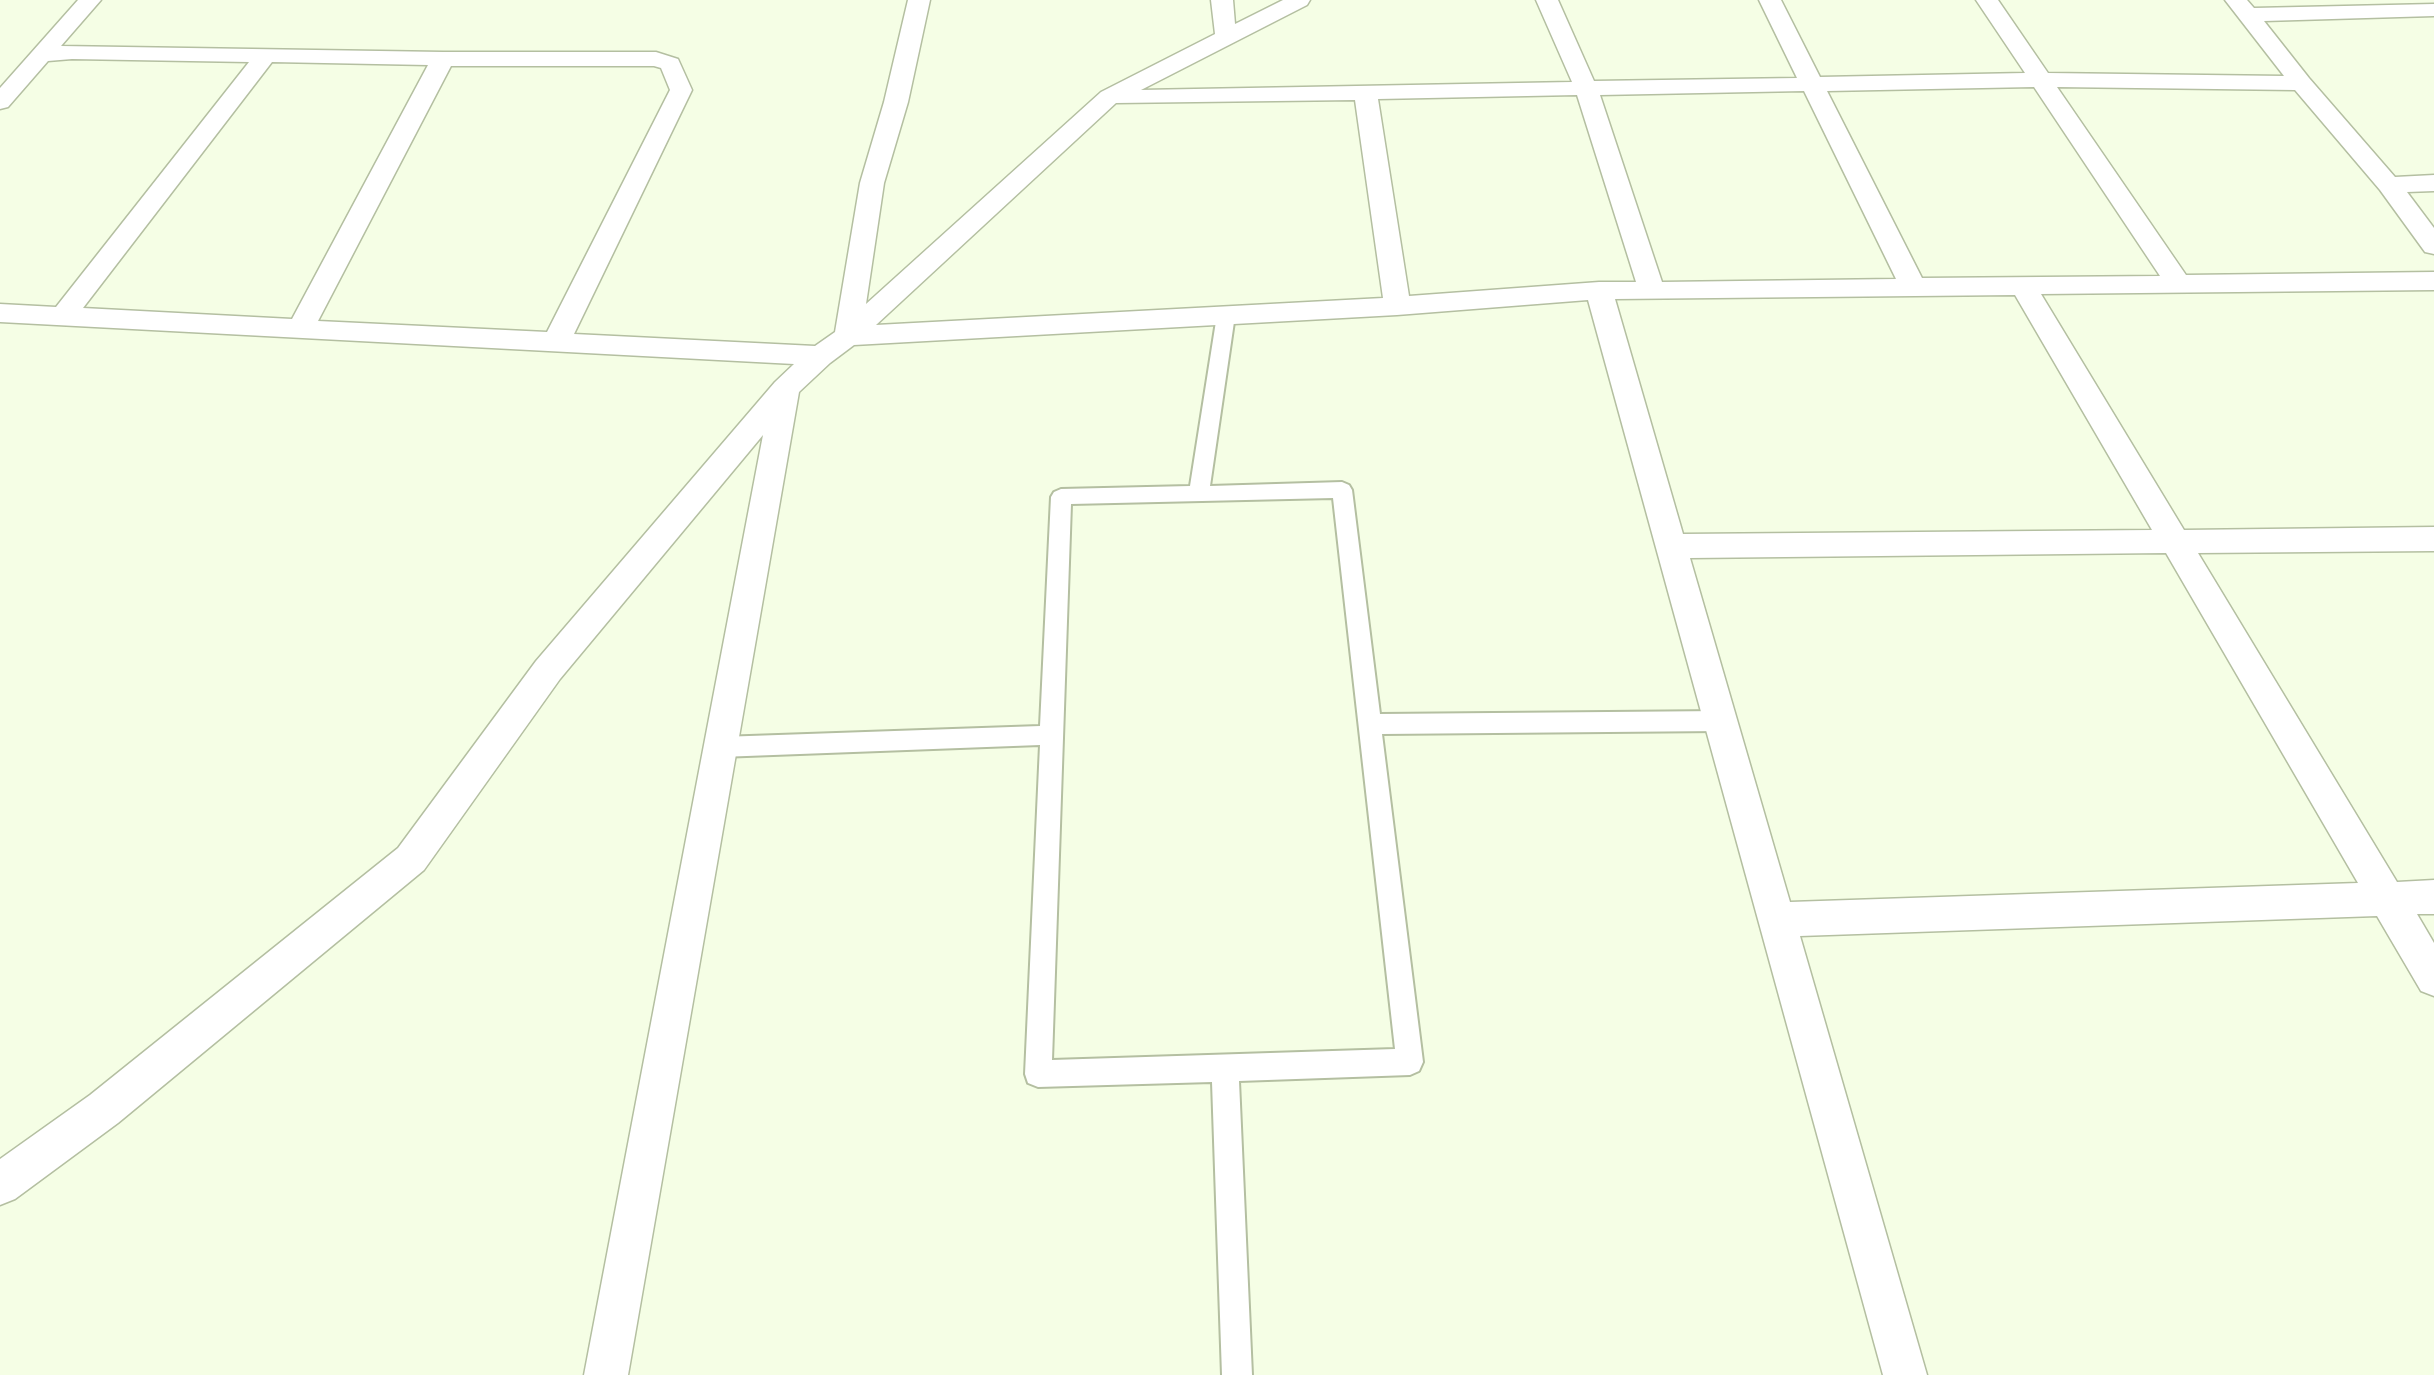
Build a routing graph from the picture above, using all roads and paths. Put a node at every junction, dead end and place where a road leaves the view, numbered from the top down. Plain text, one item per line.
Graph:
1 (90, 0) edge
2 (920, 0) edge
3 (1222, 0) edge
4 (1299, 0) edge
5 (1547, 0) edge
6 (1770, 0) edge
7 (1987, 0) edge
8 (2243, 7) edge
9 (2434, 10) edge
10 (1226, 39) junction
11 (40, 55) junction
12 (266, 55) junction
13 (443, 59) junction
14 (2042, 80) junction
15 (2301, 83) junction
16 (1811, 84) junction
17 (1586, 88) junction
18 (1365, 91) junction
19 (1109, 97) junction
20 (0, 102) edge
21 (2434, 183) edge
22 (2389, 185) junction
23 (2434, 246) edge
24 (2434, 280) edge
25 (2179, 284) junction
26 (2023, 286) junction
27 (1913, 287) junction
28 (1599, 291) junction
29 (1652, 291) junction
30 (1397, 306) junction
31 (0, 313) edge
32 (1226, 315) junction
33 (63, 316) junction
34 (300, 329) junction
35 (849, 336) junction
36 (556, 342) junction
37 (820, 356) junction
38 (785, 389) junction
39 (1199, 494) junction
40 (2434, 540) edge
41 (2175, 542) junction
42 (1671, 546) junction
43 (1720, 721) junction
44 (1370, 724) junction
45 (1052, 735) junction
46 (720, 747) junction
47 (2434, 897) edge
48 (2387, 899) junction
49 (1777, 920) junction
50 (2434, 978) edge
51 (1225, 1068) junction
52 (0, 1184) edge
53 (606, 1375) edge
54 (1237, 1375) edge
55 (1905, 1375) edge

1 - 11 street
2 - 35 street
3 - 10 street
4 - 10 street
5 - 17 street
6 - 16 street
7 - 14 street
8 - 9 street
8 - 15 street
10 - 19 street
11 - 12 street
11 - 20 street
12 - 13 street
12 - 33 street
13 - 34 street
13 - 36 street
14 - 15 street
14 - 16 street
14 - 25 street
15 - 22 street
16 - 17 street
16 - 27 street
17 - 18 street
17 - 29 street
18 - 19 street
18 - 30 street
19 - 35 street
21 - 22 street
22 - 23 street
24 - 25 street
25 - 26 street
26 - 27 street
26 - 41 street
27 - 29 street
28 - 29 street
28 - 30 street
28 - 42 street
30 - 32 street
31 - 33 street
32 - 35 street
32 - 39 lane
33 - 34 street
34 - 36 street
35 - 37 street
36 - 37 street
37 - 38 street
38 - 46 street
38 - 52 street
39 - 44 lane
39 - 45 lane
40 - 41 street
41 - 42 street
41 - 48 street
42 - 43 street
43 - 44 lane
43 - 49 street
44 - 51 lane
45 - 46 lane
45 - 51 lane
46 - 53 street
47 - 48 street
48 - 49 street
48 - 50 street
49 - 55 street
51 - 54 lane

